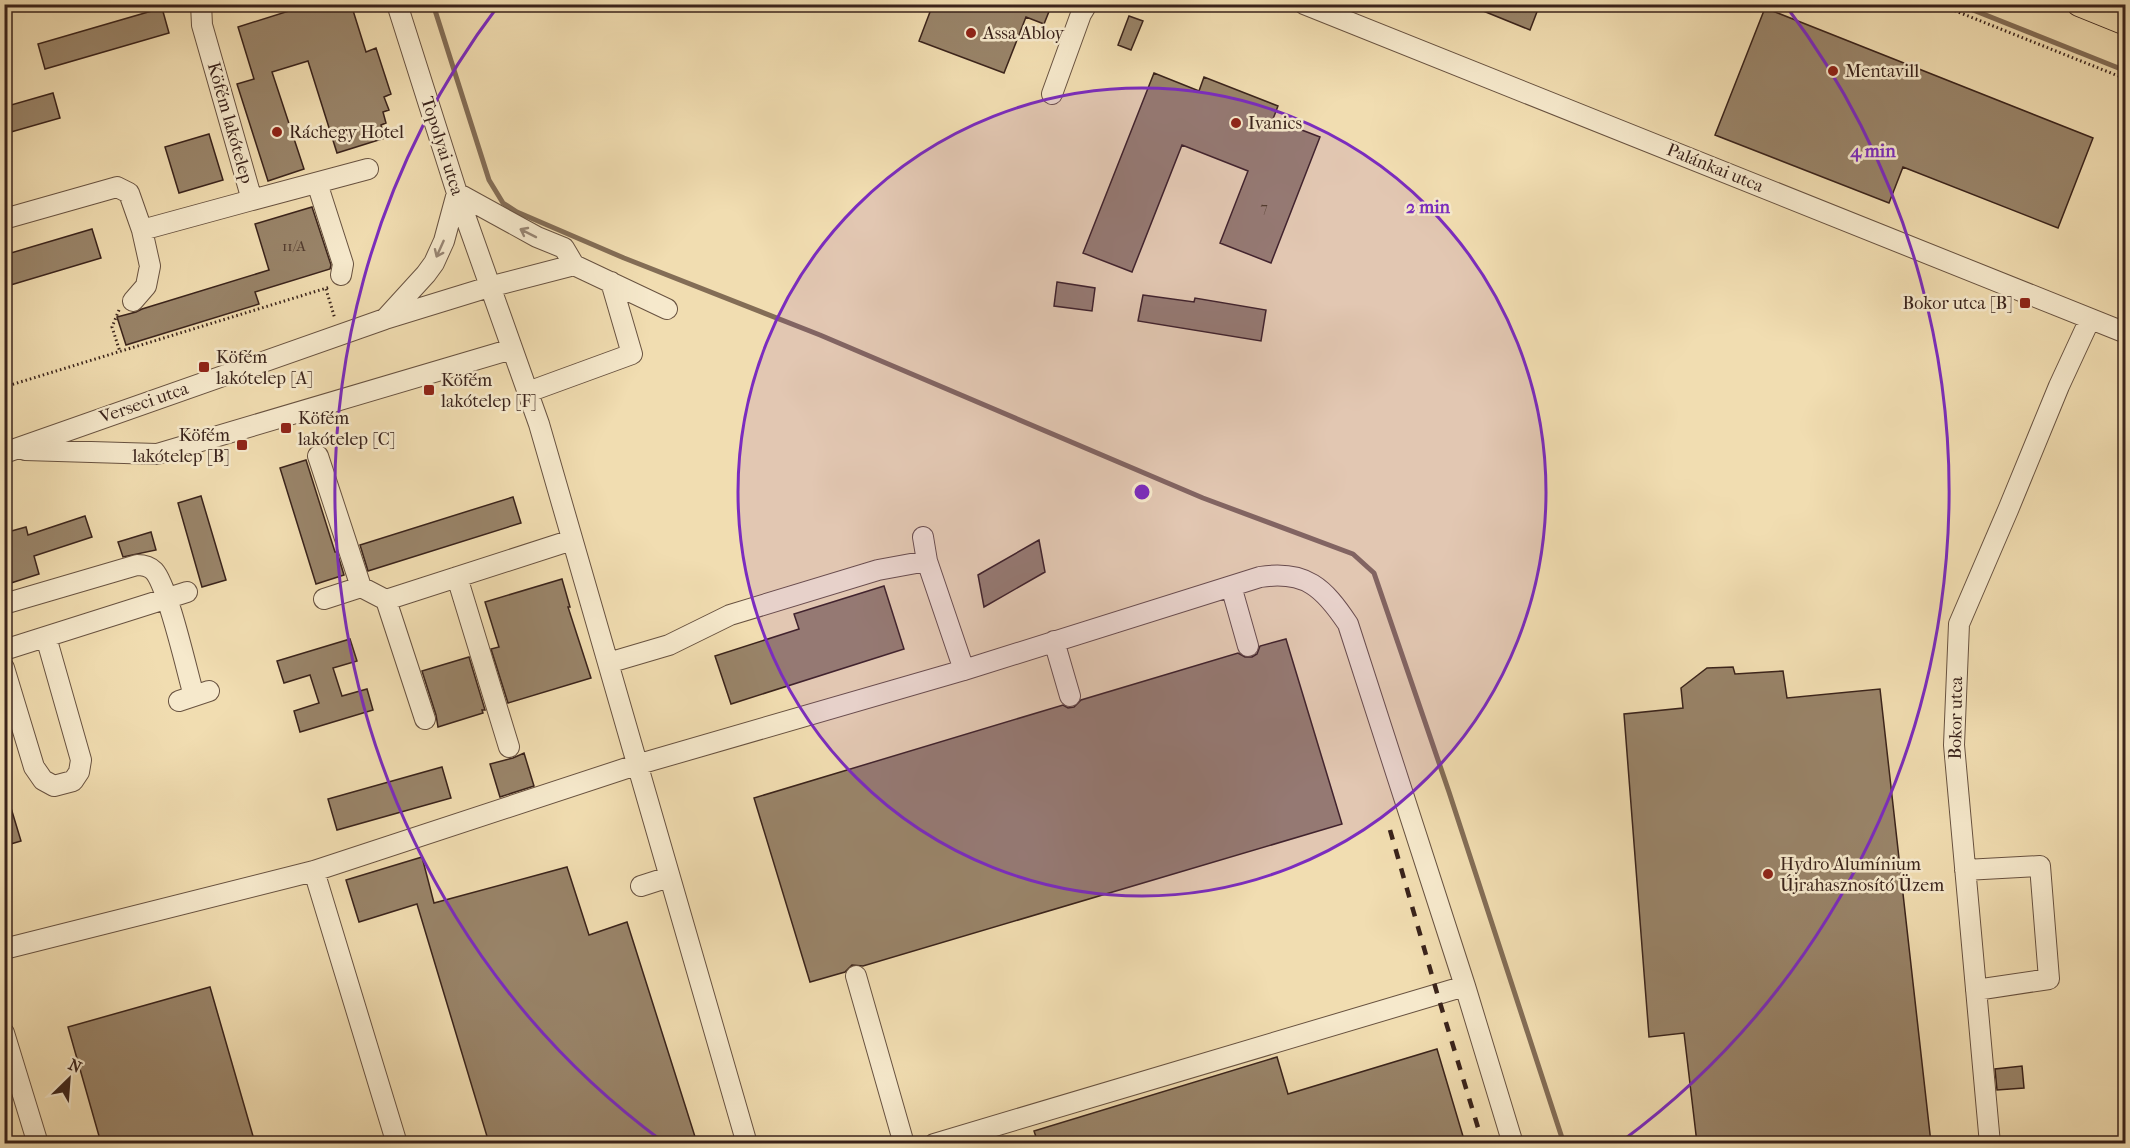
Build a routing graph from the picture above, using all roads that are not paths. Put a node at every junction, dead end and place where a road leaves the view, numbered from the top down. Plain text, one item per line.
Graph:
1 (201, 4) edge
2 (397, 4) edge
3 (1087, 4) edge
4 (1304, 4) edge
5 (2079, 4) edge
6 (2126, 23) edge
7 (1052, 94) dead end
8 (368, 169) dead end
9 (317, 183) junction
10 (457, 193) junction
11 (252, 200) junction
12 (4, 219) edge
13 (142, 230) junction
14 (574, 265) junction
15 (341, 275) road end
16 (611, 282) junction
17 (489, 287) junction
18 (133, 301) road end
19 (666, 309) dead end
20 (2090, 319) junction
21 (385, 320) junction
22 (2126, 333) edge
23 (512, 349) junction
24 (528, 392) junction
25 (9, 451) edge
26 (318, 456) dead end
27 (923, 537) dead end
28 (572, 540) junction
29 (927, 561) junction
30 (457, 577) junction
31 (1230, 586) junction
32 (361, 587) junction
33 (187, 592) dead end
34 (166, 599) junction
35 (324, 599) dead end
36 (386, 600) junction
37 (4, 604) edge
38 (46, 637) junction
39 (1054, 641) junction
40 (1248, 645) dead end
41 (4, 651) edge
42 (608, 663) junction
43 (4, 668) edge
44 (964, 670) junction
45 (194, 696) dead end
46 (1070, 696) dead end
47 (425, 719) dead end
48 (509, 747) dead end
49 (636, 765) junction
50 (1965, 870) junction
51 (314, 871) junction
52 (669, 877) junction
53 (641, 886) dead end
54 (4, 949) edge
55 (856, 976) dead end
56 (1465, 986) junction
57 (1976, 990) junction
58 (4, 1033) edge
59 (38, 1143) edge
60 (397, 1143) edge
61 (747, 1143) edge
62 (904, 1143) edge
63 (934, 1143) edge
64 (1514, 1143) edge
65 (1990, 1143) edge

1 - 11 street, Köfém lakótelep
2 - 10 street, Topolyai utca
3 - 7 street
4 - 20 street, Palánkai utca
5 - 6 main road
8 - 9 street
9 - 11 street
9 - 15 street
14 -> 10 street
10 - 17 street, Topolyai utca
10 -> 21 street
11 - 13 street, Köfém lakótelep
12 - 13 street
13 - 18 street
14 - 16 street
14 - 17 street, Verseci utca
16 - 19 street
16 - 24 street
17 - 21 street, Verseci utca
17 - 23 street, Topolyai utca
20 - 22 street, Palánkai utca
20 - 50 street, Bokor utca
21 - 25 street, Verseci utca
23 - 24 street, Topolyai utca
23 - 25 street
24 - 28 street, Topolyai utca
26 - 32 street
27 - 29 street
28 - 30 street
28 - 42 street, Topolyai utca
29 - 42 street
29 - 44 street
30 - 36 street
30 - 48 street
31 - 39 street
31 - 40 street
31 - 56 street
32 - 35 street
32 - 36 street
33 - 34 street
34 - 37 street
34 - 38 street
34 - 45 street
36 - 47 street
38 - 41 street
38 - 43 street
39 - 44 street
39 - 46 street
42 - 49 street, Topolyai utca
44 - 49 street
49 - 51 street
49 - 52 street, Topolyai utca
50 - 57 street, Bokor utca
50 - 57 street
51 - 54 street
51 - 60 street
52 - 53 street
52 - 61 street, Topolyai utca
55 - 62 street
56 - 63 street
56 - 64 street
57 - 65 street, Bokor utca
58 - 59 street

